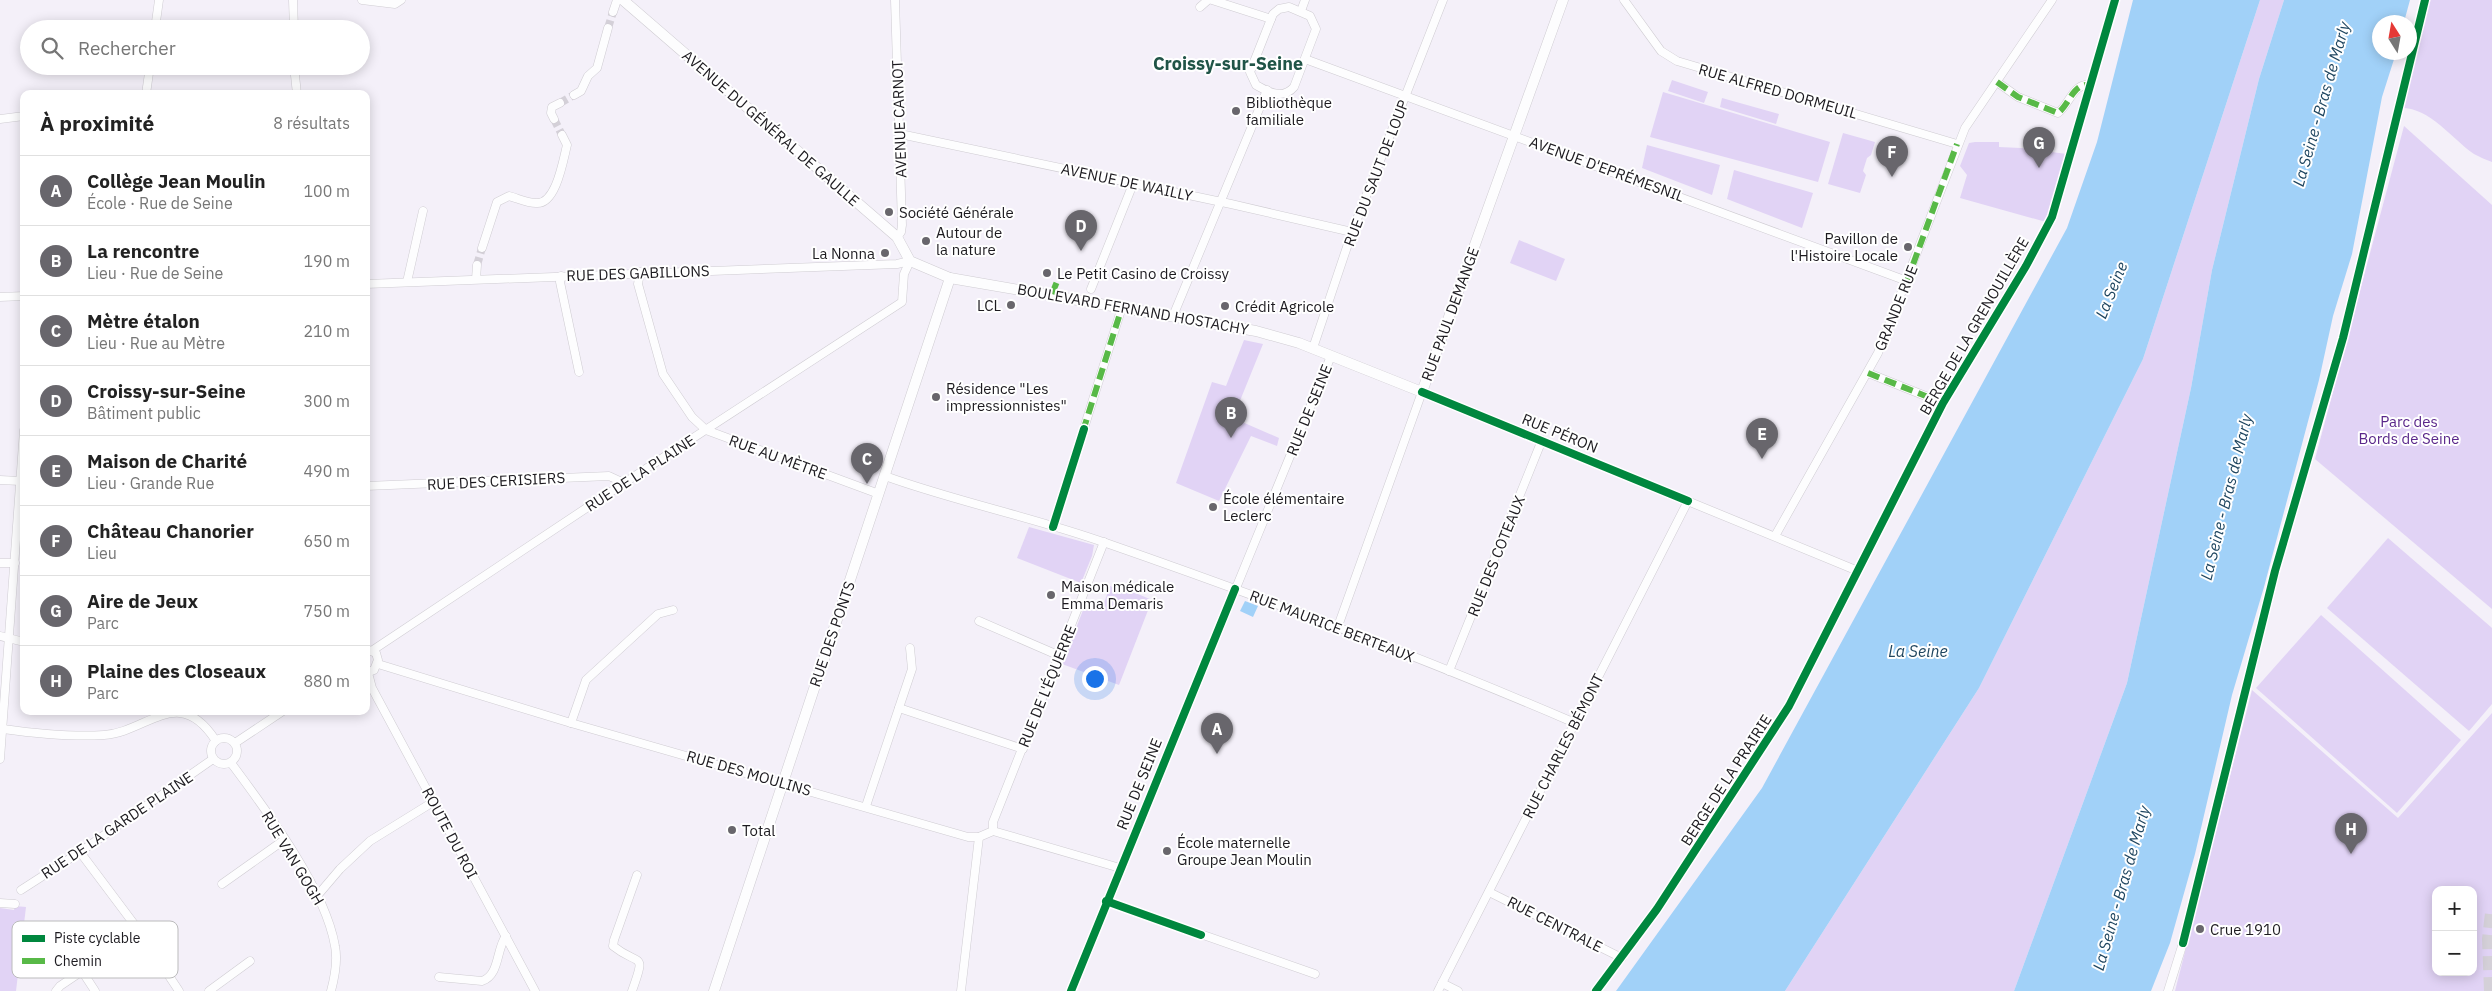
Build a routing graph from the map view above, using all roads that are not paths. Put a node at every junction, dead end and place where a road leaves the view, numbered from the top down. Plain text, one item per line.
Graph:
1 (159, 0) edge
2 (293, 0) edge
3 (362, 0) edge
4 (401, 0) edge
5 (617, 0) edge
6 (623, 0) edge
7 (896, 0) edge
8 (1208, 0) edge
9 (1212, 0) edge
10 (1305, 0) edge
11 (1443, 0) edge
12 (1563, 0) edge
13 (1624, 0) edge
14 (2052, 0) edge
15 (2115, 0) edge
16 (1200, 7) dead end
17 (613, 12) tunnel mouth
18 (1300, 12) junction
19 (1271, 19) junction
20 (156, 20) edge
21 (294, 20) edge
22 (608, 28) tunnel mouth
23 (1305, 58) junction
24 (149, 75) edge
25 (295, 75) edge
26 (1996, 82) junction
27 (2091, 85) junction
28 (147, 90) edge
29 (297, 90) edge
30 (1267, 90) junction
31 (574, 95) tunnel mouth
32 (1405, 95) junction
33 (560, 103) tunnel mouth
34 (20, 116) edge
35 (0, 119) edge
36 (554, 119) dead end
37 (900, 134) junction
38 (562, 135) tunnel mouth
39 (1514, 135) junction
40 (1957, 144) junction
41 (1133, 184) junction
42 (1219, 201) junction
43 (423, 211) dead end
44 (1352, 232) junction
45 (898, 237) junction
46 (482, 248) tunnel mouth
47 (910, 261) junction
48 (476, 266) tunnel mouth
49 (640, 272) junction
50 (561, 276) junction
51 (950, 278) junction
52 (476, 279) junction
53 (1907, 281) junction
54 (407, 282) junction
55 (370, 284) edge
56 (1091, 289) dead end
57 (20, 296) edge
58 (0, 297) edge
59 (1122, 307) junction
60 (1173, 316) junction
61 (1313, 348) junction
62 (1332, 356) junction
63 (580, 372) dead end
64 (1868, 373) junction
65 (1422, 392) junction
66 (1943, 403) junction
67 (706, 430) junction
68 (1542, 440) junction
69 (885, 476) junction
70 (0, 480) edge
71 (624, 483) junction
72 (370, 486) edge
73 (20, 487) edge
74 (879, 494) junction
75 (20, 500) edge
76 (1688, 501) junction
77 (1053, 527) junction
78 (1775, 536) junction
79 (1104, 542) junction
80 (0, 563) edge
81 (15, 563) junction
82 (1858, 571) junction
83 (1235, 588) junction
84 (673, 610) dead end
85 (979, 621) dead end
86 (1338, 629) junction
87 (0, 636) edge
88 (10, 640) junction
89 (20, 641) edge
90 (370, 648) edge
91 (910, 648) dead end
92 (370, 650) edge
93 (1060, 656) junction
94 (378, 664) junction
95 (1449, 671) junction
96 (370, 672) edge
97 (370, 682) edge
98 (899, 708) junction
99 (158, 715) edge
100 (188, 715) edge
101 (277, 715) edge
102 (571, 723) junction
103 (1575, 723) junction
104 (3, 729) junction
105 (216, 741) junction
106 (235, 743) junction
107 (1022, 749) junction
108 (0, 758) edge
109 (213, 759) junction
110 (231, 763) junction
111 (783, 783) junction
112 (433, 802) junction
113 (866, 806) junction
114 (993, 831) junction
115 (979, 837) junction
116 (284, 840) junction
117 (80, 852) junction
118 (1120, 868) junction
119 (636, 875) dead end
120 (222, 884) dead end
121 (21, 890) dead end
122 (1488, 892) junction
123 (317, 896) junction
124 (1106, 901) junction
125 (0, 902) edge
126 (15, 904) dead end
127 (132, 921) edge
128 (506, 936) junction
129 (2183, 943) dead end
130 (1622, 958) junction
131 (250, 961) dead end
132 (1315, 974) dead end
133 (439, 976) dead end
134 (72, 978) edge
135 (87, 978) edge
136 (170, 978) edge
137 (1440, 987) edge
138 (56, 991) edge
139 (95, 991) edge
140 (179, 991) edge
141 (209, 991) edge
142 (331, 991) edge
143 (535, 991) edge
144 (632, 991) edge
145 (714, 991) edge
146 (961, 991) edge
147 (1071, 991) edge
148 (1458, 991) edge
149 (1596, 991) edge
150 (2168, 991) edge

1 - 20 street
2 - 21 street
3 - 4 street
5 - 17 street
6 - 45 main road, AVENUE DU GÉNÉRAL DE GAULLE
7 - 37 street, AVENUE CARNOT
8 - 16 street
9 - 19 street
10 - 18 street
11 - 32 street, RUE DU SAUT DE LOUP
12 - 39 main road, RUE PAUL DEMANGE
13 - 40 street, RUE ALFRED DORMEUIL
14 - 26 street, GRANDE RUE
15 - 27 street, BERGE DE LA GRENOUILLÈRE
18 - 19 street
18 - 23 street
19 - 30 street
22 - 31 street
23 - 30 street
23 - 32 street, AVENUE D'EPRÉMESNIL
24 - 28 street
25 - 29 street
26 - 27 street
26 - 40 street, GRANDE RUE
27 - 66 street, BERGE DE LA GRENOUILLÈRE
30 - 42 street
32 - 39 street, AVENUE D'EPRÉMESNIL
32 - 44 street, RUE DU SAUT DE LOUP
33 - 36 street
34 - 35 street
37 - 41 street, AVENUE DE WAILLY
37 - 45 street, AVENUE CARNOT
38 - 46 street
39 - 53 street, AVENUE D'EPRÉMESNIL
39 - 65 main road, RUE PAUL DEMANGE
40 - 53 street, GRANDE RUE
41 - 42 street, AVENUE DE WAILLY
41 - 56 street
42 - 44 street, AVENUE DE WAILLY
42 - 60 street
43 - 54 street
44 - 61 street, RUE DU SAUT DE LOUP
45 - 47 main road, AVENUE DU GÉNÉRAL DE GAULLE
47 - 49 street, RUE DES GABILLONS
47 - 51 main road, BOULEVARD FERNAND HOSTACHY
47 - 67 street, RUE DE LA PLAINE
48 - 52 street
49 - 50 street, RUE DES GABILLONS
49 - 67 street
50 - 52 street, RUE DES GABILLONS
50 - 63 street
51 - 59 main road, BOULEVARD FERNAND HOSTACHY
51 - 69 main road, RUE DES PONTS
52 - 54 street, RUE DES GABILLONS
53 - 64 street, GRANDE RUE
54 - 55 street, RUE DES GABILLONS
57 - 58 street
59 - 60 main road, BOULEVARD FERNAND HOSTACHY
59 - 77 street
60 - 61 main road, BOULEVARD FERNAND HOSTACHY
61 - 62 main road, RUE PÉRON
62 - 65 main road, RUE PÉRON
62 - 83 street, RUE DE SEINE
64 - 66 street
64 - 78 street, GRANDE RUE
65 - 68 street, RUE PÉRON
65 - 86 street, RUE PAUL DEMANGE
66 - 82 street, BERGE DE LA GRENOUILLÈRE
67 - 71 street, RUE DE LA PLAINE
67 - 74 street, RUE AU MÈTRE
68 - 76 street, RUE PÉRON
68 - 95 street, RUE DES COTEAUX
69 - 74 main road, RUE DES PONTS
69 - 77 street, RUE MAURICE BERTEAUX
70 - 73 street
71 - 72 street, RUE DES CERISIERS
71 - 90 street, RUE DE LA PLAINE
74 - 111 main road, RUE DES PONTS
75 - 81 street
76 - 78 street, RUE PÉRON
76 - 103 street, RUE CHARLES BÉMONT
77 - 79 street, RUE MAURICE BERTEAUX
78 - 82 street, RUE PÉRON
79 - 83 street, RUE MAURICE BERTEAUX
79 - 93 street, RUE DE L'ÉQUERRE
80 - 81 street
81 - 88 street
82 - 130 street, BERGE DE LA PRAIRIE
83 - 86 street, RUE MAURICE BERTEAUX
83 - 118 street, RUE DE SEINE
84 - 102 street
85 - 93 street
86 - 95 street, RUE MAURICE BERTEAUX
87 - 88 street
88 - 89 street
88 - 104 street
91 - 98 street
92 - 94 street
93 - 107 street, RUE DE L'ÉQUERRE
94 - 96 street, ROUTE DU ROI
94 - 102 street, RUE DES MOULINS
95 - 103 street, RUE MAURICE BERTEAUX
97 - 112 street, ROUTE DU ROI
98 - 107 street
98 - 113 street
99 - 104 street
100 - 105 street
101 - 106 street
102 - 111 street, RUE DES MOULINS
103 - 122 street, RUE CHARLES BÉMONT
104 - 108 street
105 - 106 street
105 - 109 street
106 - 110 street
107 - 114 street, RUE DE L'ÉQUERRE
109 - 110 street
109 - 117 street, RUE DE LA GARDE PLAINE
110 - 116 street, RUE VAN GOGH
111 - 113 street, RUE DES MOULINS
111 - 145 main road, RUE DES PONTS
112 - 123 street
112 - 128 street, ROUTE DU ROI
113 - 115 street, RUE DES MOULINS
114 - 115 street
114 - 118 street
115 - 146 street
116 - 120 street
116 - 123 street, RUE VAN GOGH
117 - 121 street, RUE DE LA GARDE PLAINE
117 - 127 street
118 - 124 street, RUE DE SEINE
119 - 144 street
122 - 130 street, RUE CENTRALE
122 - 137 street, RUE CHARLES BÉMONT
123 - 142 street, RUE VAN GOGH
124 - 132 street
124 - 147 street, RUE DE SEINE
125 - 126 street
128 - 133 street
128 - 143 street, ROUTE DU ROI
129 - 150 street
130 - 149 street, BERGE DE LA PRAIRIE
131 - 141 street
134 - 138 street
135 - 139 street
136 - 140 street
137 - 148 street

